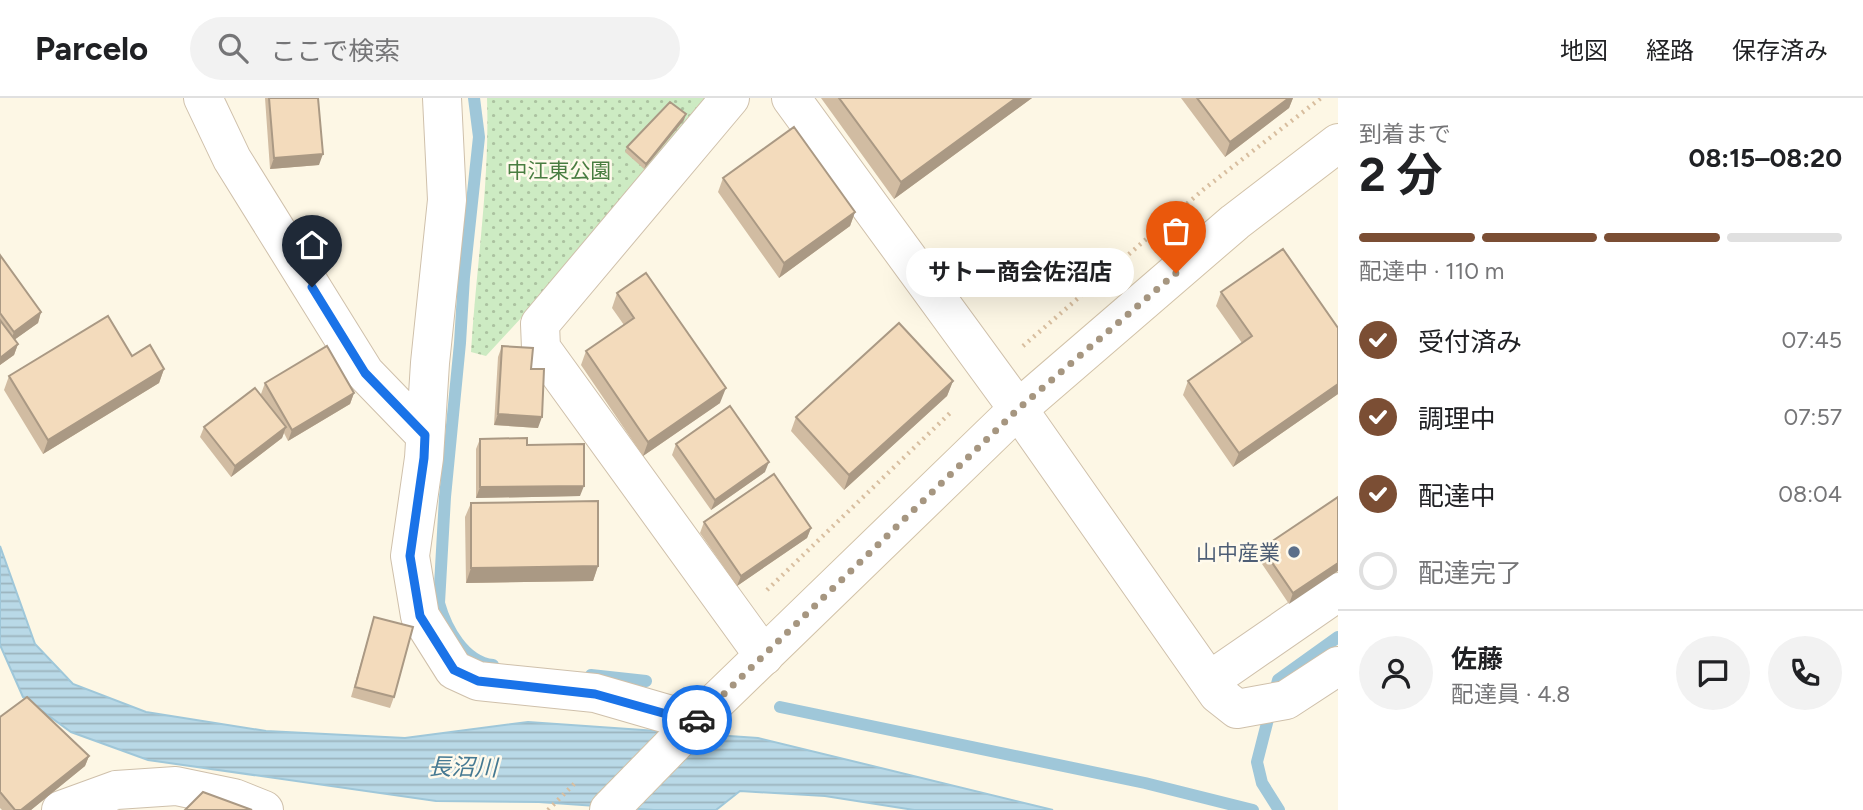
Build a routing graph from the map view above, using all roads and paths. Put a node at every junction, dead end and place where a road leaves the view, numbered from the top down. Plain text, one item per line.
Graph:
1 (204, 98) edge
2 (442, 98) edge
3 (730, 98) edge
4 (790, 98) edge
5 (1338, 143) edge
6 (1018, 409) junction
7 (425, 435) junction
8 (1338, 592) edge
9 (764, 656) junction
10 (1338, 666) edge
11 (1209, 681) junction
12 (695, 722) junction
13 (61, 810) edge
14 (264, 810) edge
15 (609, 810) edge

1 - 7 street
2 - 7 street
3 - 9 street
4 - 6 street
5 - 6 street
6 - 9 street
6 - 11 street
7 - 12 street
8 - 11 street
9 - 12 street
10 - 11 street
12 - 15 street
13 - 14 street

